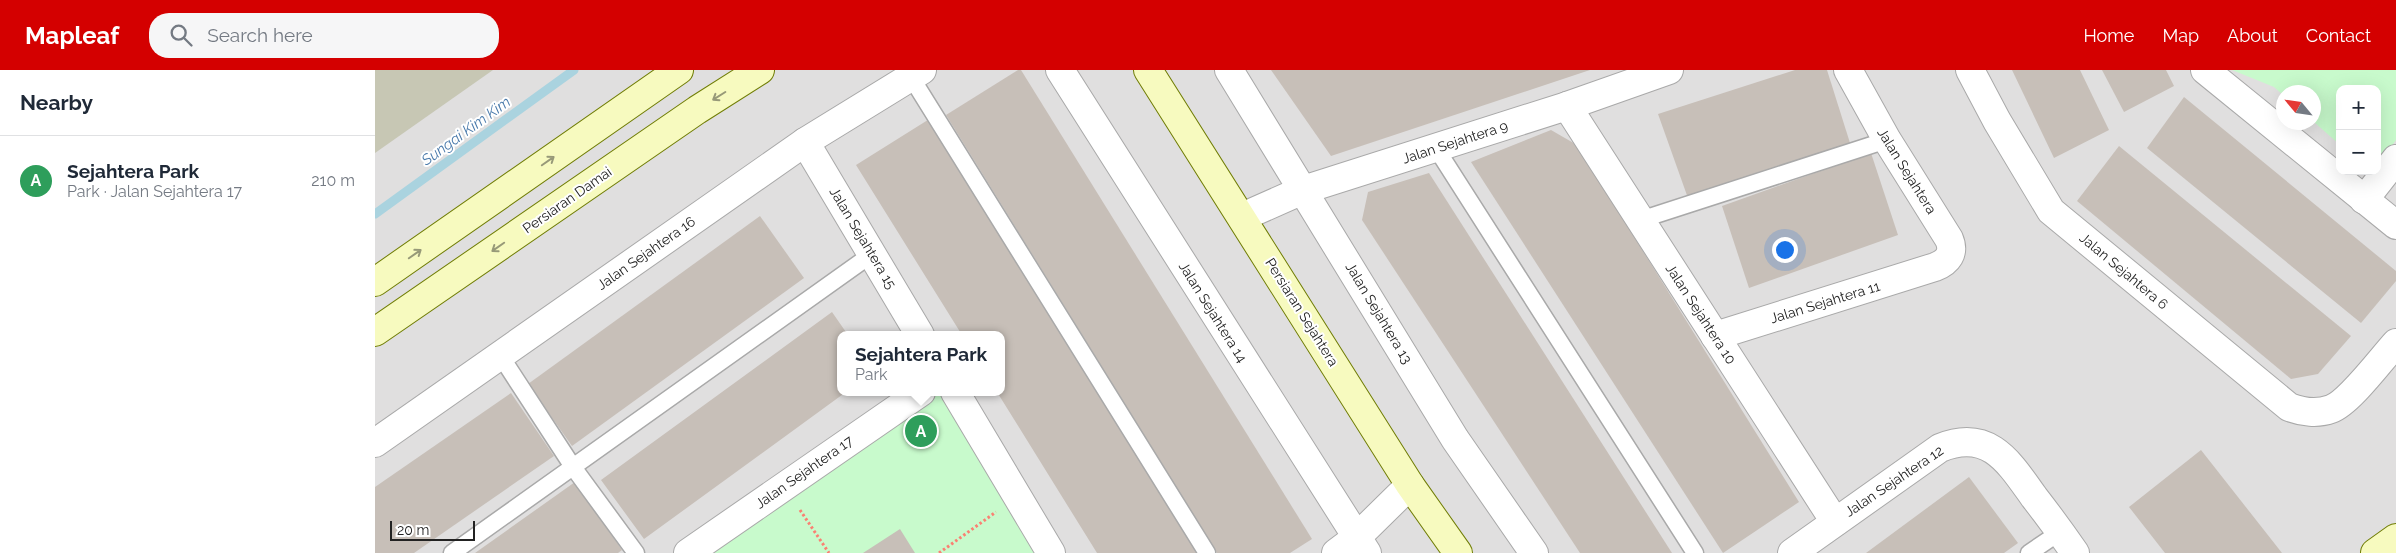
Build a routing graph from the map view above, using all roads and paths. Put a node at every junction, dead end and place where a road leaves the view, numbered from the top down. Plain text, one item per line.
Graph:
1 (679, 70) edge
2 (760, 70) edge
3 (1060, 70) edge
4 (1148, 70) edge
5 (1231, 70) edge
6 (1669, 70) edge
7 (1848, 70) edge
8 (1970, 70) edge
9 (2205, 70) edge
10 (916, 73) edge
11 (1567, 106) junction
12 (1887, 140) junction
13 (805, 142) junction
14 (1436, 148) junction
15 (2396, 159) edge
16 (1303, 190) junction
17 (2364, 200) junction
18 (1242, 217) junction
19 (1641, 220) junction
20 (2396, 225) edge
21 (872, 254) junction
22 (1935, 268) joint
23 (375, 282) edge
24 (918, 331) edge
25 (375, 332) edge
26 (1715, 336) junction
27 (2396, 343) edge
28 (500, 356) junction
29 (915, 396) edge
30 (957, 396) edge
31 (375, 443) edge
32 (573, 467) junction
33 (1410, 485) junction
34 (783, 486) junction
35 (1017, 497) junction
36 (1835, 522) junction
37 (2396, 538) edge
38 (2067, 542) edge
39 (1353, 548) edge
40 (452, 553) edge
41 (636, 553) edge
42 (689, 553) edge
43 (829, 553) edge
44 (939, 553) edge
45 (1051, 553) edge
46 (1207, 553) edge
47 (1458, 553) edge
48 (1534, 553) edge
49 (1695, 553) edge
50 (1792, 553) edge
51 (2029, 553) edge
52 (2375, 553) edge

23 -> 1 main road
2 -> 25 main road, Persiaran Damai
3 - 39 street, Jalan Sejahtera 14
4 - 18 main road, Persiaran Sejahtera
5 - 16 street, Jalan Sejahtera 13
6 - 11 street, Jalan Sejahtera 9
7 - 12 street, Jalan Sejahtera
8 - 27 street, Jalan Sejahtera 6
9 - 17 street
10 - 13 street, Jalan Sejahtera 16
10 - 46 lane
11 - 14 street, Jalan Sejahtera 9
11 - 19 street, Jalan Sejahtera 10
12 - 19 lane
12 - 22 street, Jalan Sejahtera
13 - 21 street, Jalan Sejahtera 15
13 - 28 street, Jalan Sejahtera 16
14 - 16 street, Jalan Sejahtera 9
14 - 49 lane
15 - 17 street
16 - 18 street, Jalan Sejahtera 9
16 - 48 street, Jalan Sejahtera 13
17 - 20 street
18 - 33 main road, Persiaran Sejahtera
19 - 26 street, Jalan Sejahtera 10
21 - 24 street, Jalan Sejahtera 15
21 - 32 lane
22 - 26 street, Jalan Sejahtera 11
26 - 36 street, Jalan Sejahtera 10
28 - 31 street, Jalan Sejahtera 16
28 - 32 lane
29 - 34 street, Jalan Sejahtera 17
30 - 35 street
32 - 40 lane
32 - 41 lane
33 - 39 street
33 - 47 main road, Persiaran Sejahtera
34 - 42 street, Jalan Sejahtera 17
34 - 43 path
35 - 44 path
35 - 45 street
36 - 38 street, Jalan Sejahtera 12
36 - 50 street, Jalan Sejahtera 12
37 - 52 main road
38 - 51 lane

